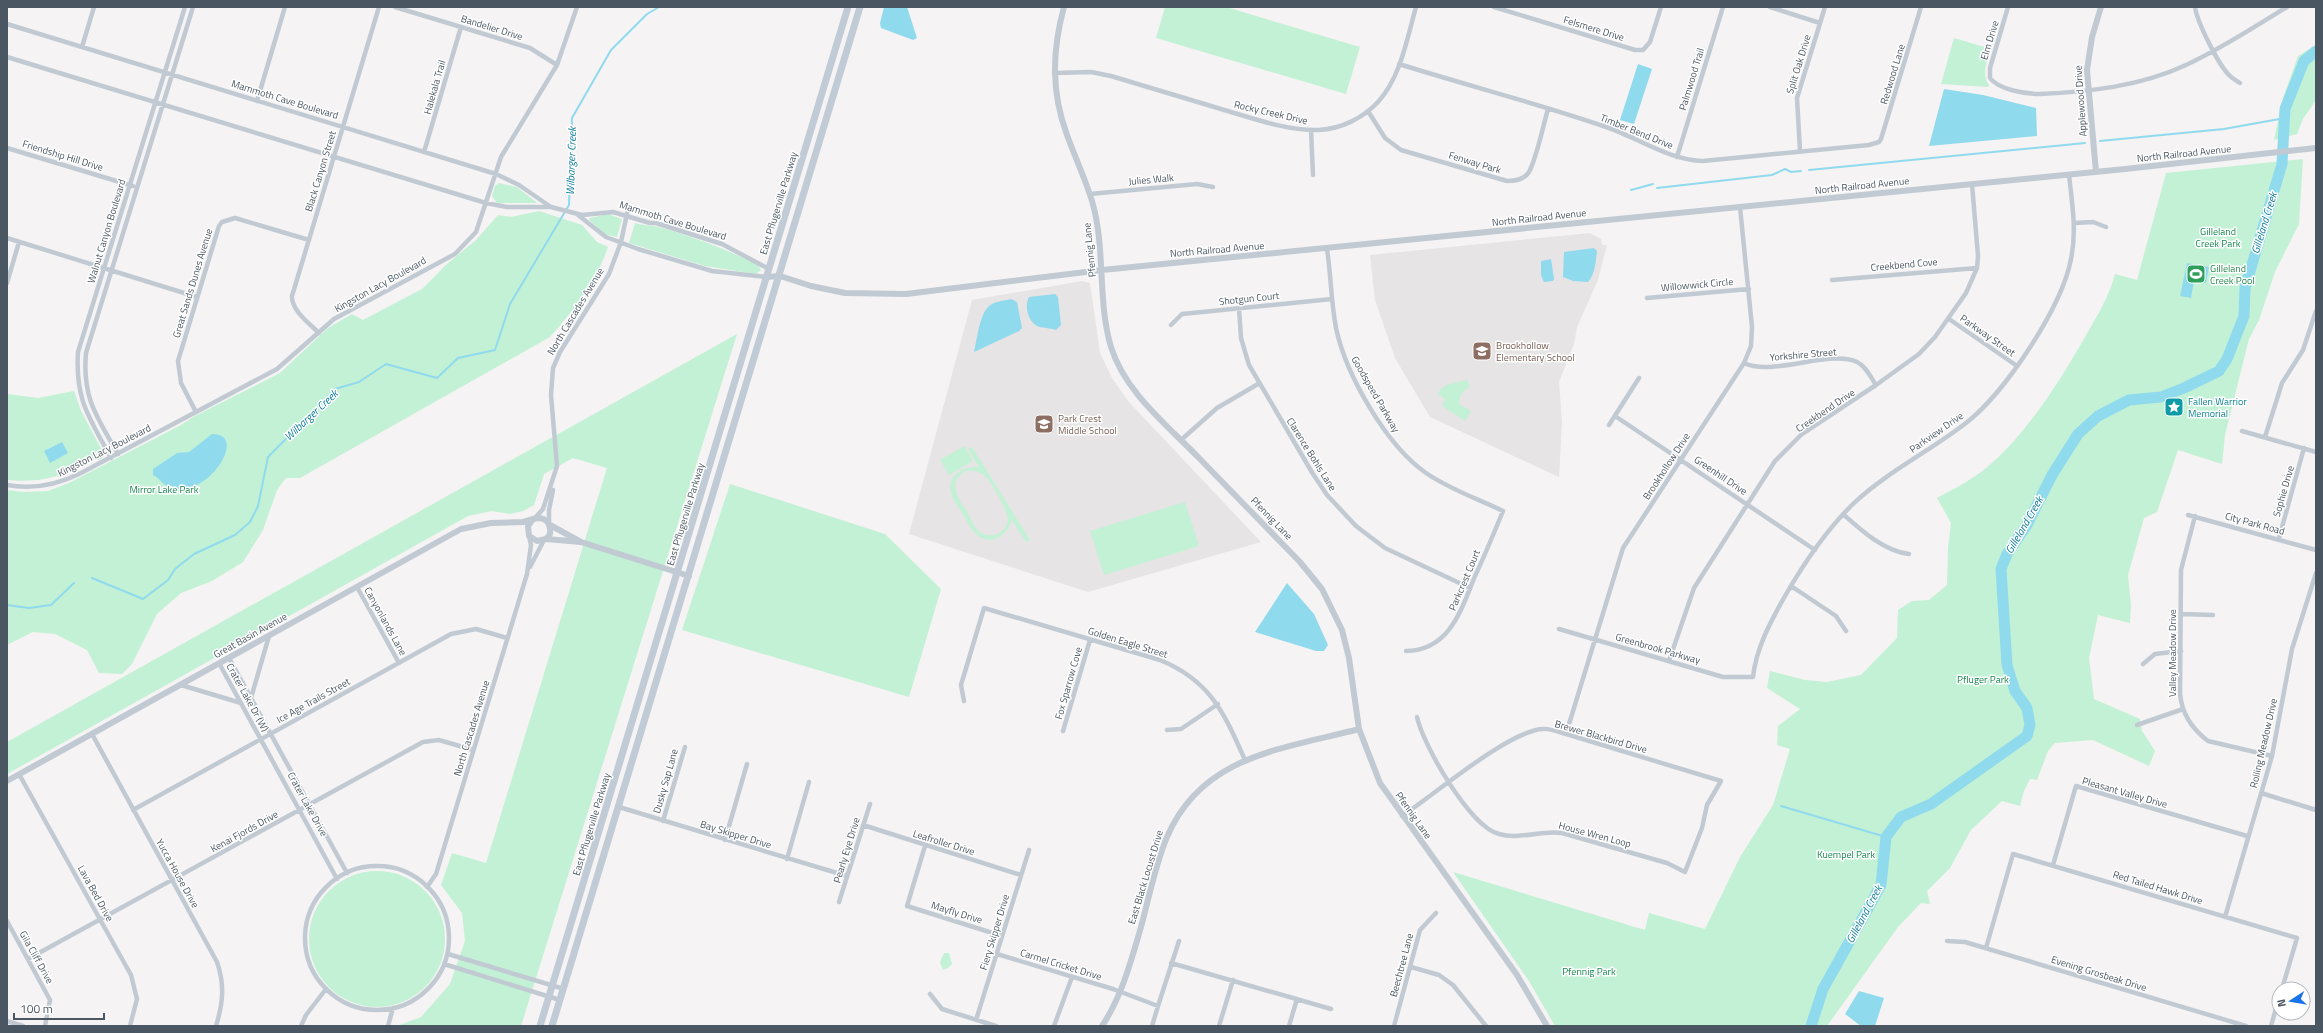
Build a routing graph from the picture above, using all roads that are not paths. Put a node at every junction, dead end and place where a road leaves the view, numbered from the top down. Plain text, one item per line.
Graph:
1 (94, 7) edge
2 (185, 7) edge
3 (192, 7) edge
4 (285, 7) edge
5 (379, 7) edge
6 (395, 7) edge
7 (577, 7) edge
8 (848, 7) edge
9 (860, 7) edge
10 (1064, 7) edge
11 (1416, 7) edge
12 (1494, 7) edge
13 (1662, 7) edge
14 (1723, 7) edge
15 (1770, 7) edge
16 (1825, 7) edge
17 (1922, 7) edge
18 (2008, 7) edge
19 (2101, 7) edge
20 (2196, 7) edge
21 (2287, 7) edge
22 (7, 24) edge
23 (1820, 24) junction
24 (461, 27) junction
25 (82, 47) junction
26 (835, 50) junction
27 (2214, 51) junction
28 (847, 53) junction
29 (7, 57) edge
30 (1399, 64) junction
31 (557, 65) junction
32 (164, 72) junction
33 (1054, 73) junction
34 (172, 75) junction
35 (2240, 83) dead end
36 (2088, 90) junction
37 (257, 101) junction
38 (155, 102) junction
39 (162, 104) junction
40 (1548, 109) junction
41 (1368, 111) junction
42 (344, 127) junction
43 (1311, 130) junction
44 (1876, 144) joint
45 (7, 148) edge
46 (2316, 148) edge
47 (1800, 151) junction
48 (424, 152) junction
49 (333, 156) junction
50 (1676, 156) junction
51 (2096, 172) junction
52 (496, 174) junction
53 (1313, 175) dead end
54 (2069, 175) junction
55 (1972, 184) junction
56 (130, 185) junction
57 (136, 187) junction
58 (1213, 187) dead end
59 (1090, 194) junction
60 (486, 203) junction
61 (551, 207) junction
62 (1740, 207) junction
63 (628, 209) dead end
64 (576, 214) junction
65 (627, 216) junction
66 (2074, 223) junction
67 (2106, 227) dead end
68 (7, 238) edge
69 (309, 240) junction
70 (19, 242) junction
71 (621, 242) junction
72 (1327, 249) junction
73 (104, 268) junction
74 (1977, 268) junction
75 (769, 269) junction
76 (111, 270) junction
77 (1102, 270) junction
78 (780, 276) junction
79 (766, 277) junction
80 (1832, 280) dead end
81 (7, 283) edge
82 (1748, 289) junction
83 (198, 297) junction
84 (1647, 298) dead end
85 (1332, 299) junction
86 (1239, 308) junction
87 (2316, 311) edge
88 (1948, 319) junction
89 (1171, 325) dead end
90 (319, 333) junction
91 (1744, 362) junction
92 (2017, 366) junction
93 (1639, 378) dead end
94 (1258, 384) junction
95 (1876, 386) junction
96 (196, 412) junction
97 (1615, 416) junction
98 (1609, 425) dead end
99 (2242, 431) dead end
100 (2265, 437) junction
101 (1181, 440) junction
102 (2304, 448) junction
103 (2316, 452) edge
104 (118, 454) junction
105 (111, 458) junction
106 (1681, 459) junction
107 (555, 472) junction
108 (7, 485) edge
109 (1747, 504) junction
110 (1503, 511) joint
111 (1843, 514) junction
112 (2188, 515) dead end
113 (2195, 516) junction
114 (534, 519) junction
115 (508, 522) junction
116 (550, 524) junction
117 (529, 535) junction
118 (2279, 538) junction
119 (545, 539) junction
120 (580, 542) junction
121 (1815, 550) junction
122 (2316, 550) edge
123 (1909, 554) dead end
124 (527, 572) junction
125 (678, 573) junction
126 (2316, 573) edge
127 (689, 576) junction
128 (1791, 586) junction
129 (357, 587) junction
130 (1470, 588) junction
131 (2181, 614) junction
132 (2213, 615) dead end
133 (1559, 628) dead end
134 (1846, 631) dead end
135 (269, 636) junction
136 (507, 638) junction
137 (1594, 639) junction
138 (1090, 640) junction
139 (1406, 651) dead end
140 (2181, 651) junction
141 (229, 658) junction
142 (1669, 661) junction
143 (219, 663) junction
144 (399, 663) junction
145 (2143, 664) dead end
146 (1753, 677) joint
147 (181, 685) junction
148 (251, 698) junction
149 (964, 701) dead end
150 (241, 702) junction
151 (1218, 704) junction
152 (2183, 709) junction
153 (1417, 717) dead end
154 (2138, 725) dead end
155 (1359, 729) junction
156 (1167, 730) dead end
157 (1063, 731) dead end
158 (92, 734) junction
159 (271, 734) junction
160 (1566, 734) junction
161 (262, 739) junction
162 (685, 746) dead end
163 (473, 750) junction
164 (2272, 756) junction
165 (1245, 760) junction
166 (747, 764) dead end
167 (19, 774) junction
168 (7, 781) edge
169 (1721, 781) joint
170 (809, 782) dead end
171 (1449, 783) junction
172 (2261, 794) junction
173 (308, 804) junction
174 (870, 804) dead end
175 (619, 807) junction
176 (133, 810) junction
177 (300, 810) junction
178 (2316, 810) edge
179 (1402, 816) junction
180 (663, 821) junction
181 (863, 825) junction
182 (2247, 836) junction
183 (725, 840) junction
184 (925, 846) junction
185 (1029, 850) dead end
186 (787, 859) junction
187 (2053, 865) junction
188 (347, 873) junction
189 (1021, 875) junction
190 (847, 876) junction
191 (337, 879) junction
192 (173, 881) junction
193 (427, 887) junction
194 (839, 902) dead end
195 (1436, 914) dead end
196 (2225, 917) junction
197 (100, 920) junction
198 (7, 921) edge
199 (1002, 936) junction
200 (1179, 941) dead end
201 (1947, 941) dead end
202 (1986, 948) junction
203 (448, 954) junction
204 (997, 954) junction
205 (28, 959) junction
206 (1171, 963) junction
207 (444, 964) junction
208 (1411, 968) junction
209 (1072, 977) junction
210 (1233, 980) junction
211 (2284, 981) edge
212 (552, 986) junction
213 (326, 989) junction
214 (564, 989) junction
215 (1120, 992) junction
216 (930, 994) dead end
217 (549, 996) junction
218 (1297, 999) junction
219 (560, 1000) junction
220 (1158, 1006) junction
221 (393, 1008) junction
222 (1331, 1009) dead end
223 (976, 1020) junction
224 (7, 1021) edge
225 (23, 1026) edge
226 (45, 1026) edge
227 (130, 1026) edge
228 (216, 1026) edge
229 (301, 1026) edge
230 (388, 1026) edge
231 (540, 1026) edge
232 (552, 1026) edge
233 (996, 1026) edge
234 (1054, 1026) edge
235 (1102, 1026) edge
236 (1152, 1026) edge
237 (1219, 1026) edge
238 (1289, 1026) edge
239 (1394, 1026) edge
240 (1486, 1026) edge
241 (1547, 1026) edge
242 (2246, 1026) edge

1 - 25 street
2 - 32 street, Walnut Canyon Boulevard
3 - 34 street, Walnut Canyon Boulevard
4 - 37 street
5 - 42 street, Black Canyon Street
6 - 24 street, Bandelier Drive
7 - 31 street, Kingston Lacy Boulevard
8 - 26 main road, East Pflugerville Parkway
9 - 28 main road
10 - 33 street, Pfennig Lane
11 - 30 street, Rocky Creek Drive
12 - 13 street, Felsmere Drive
14 - 50 street, Palmwood Trail
15 - 23 street
16 - 23 street, Split Oak Drive
17 - 44 street, Redwood Lane
18 - 36 street, Elm Drive
19 - 36 street, Applewood Drive
20 - 27 street
21 - 27 street
22 - 25 street, Mammoth Cave Boulevard
23 - 47 street, Split Oak Drive
24 - 31 street, Bandelier Drive
24 - 48 street, Halekala Trail
25 - 32 street, Mammoth Cave Boulevard
26 - 28 street
26 - 75 main road, East Pflugerville Parkway
27 - 35 street
27 - 36 street
28 - 78 main road
29 - 38 street, Mammoth Cave Boulevard
30 - 40 street, Timber Bend Drive
30 - 41 street, Rocky Creek Drive
31 - 52 street, Kingston Lacy Boulevard
32 - 34 street, Mammoth Cave Boulevard
32 - 38 street, Walnut Canyon Boulevard
33 - 43 street, Rocky Creek Drive
33 - 59 street, Pfennig Lane
34 - 37 street, Mammoth Cave Boulevard
34 - 39 street, Walnut Canyon Boulevard
36 - 51 street, Applewood Drive
37 - 42 street, Mammoth Cave Boulevard
38 - 39 street, Mammoth Cave Boulevard
38 - 56 street, Walnut Canyon Boulevard
39 - 49 street, Mammoth Cave Boulevard
39 - 57 street, Walnut Canyon Boulevard
40 - 41 street, Fenway Park
40 - 50 street, Timber Bend Drive
41 - 43 street, Rocky Creek Drive
42 - 48 street, Mammoth Cave Boulevard
42 - 49 street, Black Canyon Street
43 - 53 street
44 - 47 street, Timber Bend Drive
45 - 56 street, Friendship Hill Drive
46 - 51 street, North Railroad Avenue
47 - 50 street, Timber Bend Drive
48 - 52 street, Mammoth Cave Boulevard
49 - 60 street, Mammoth Cave Boulevard
49 - 69 street, Black Canyon Street
51 - 54 street, North Railroad Avenue
52 - 60 street, Kingston Lacy Boulevard
52 - 61 street, Mammoth Cave Boulevard
54 - 55 street, North Railroad Avenue
54 - 66 street, Parkview Drive
55 - 62 street, North Railroad Avenue
55 - 74 street, Creekbend Drive
56 - 57 street, Friendship Hill Drive
56 - 73 street, Walnut Canyon Boulevard
57 - 76 street, Walnut Canyon Boulevard
58 - 59 street, Julies Walk
59 - 77 street, Pfennig Lane
60 - 61 street, Mammoth Cave Boulevard
60 - 90 street, Kingston Lacy Boulevard
61 - 64 street, Mammoth Cave Boulevard
62 - 72 street, North Railroad Avenue
62 - 82 street, Brookhollow Drive
63 - 65 street, North Cascades Avenue
64 - 65 street, Mammoth Cave Boulevard
64 - 71 street, Mammoth Cave Boulevard
65 - 71 street, North Cascades Avenue
65 - 75 street, Mammoth Cave Boulevard
66 - 67 street
66 - 92 street, Parkview Drive
68 - 70 street
69 - 83 street, Great Sands Dunes Avenue
69 - 90 street, Black Canyon Street
70 - 73 street
70 - 81 street
71 - 79 street, Mammoth Cave Boulevard
71 - 107 street, North Cascades Avenue
72 - 77 street, North Railroad Avenue
72 - 85 street, Goodspeed Parkway
73 - 76 street
73 - 105 street, Walnut Canyon Boulevard
74 - 80 street, Creekbend Cove
74 - 88 street, Creekbend Drive
75 - 78 street, Mammoth Cave Boulevard
75 - 79 main road, East Pflugerville Parkway
76 - 83 street
76 - 104 street, Walnut Canyon Boulevard
77 - 78 street, North Railroad Avenue
77 - 101 street, Pfennig Lane
78 - 79 street, North Railroad Avenue
78 - 127 main road
79 - 125 main road, East Pflugerville Parkway
82 - 84 street, Willowwick Circle
82 - 91 street, Brookhollow Drive
83 - 96 street, Great Sands Dunes Avenue
85 - 86 street, Shotgun Court
85 - 110 street, Goodspeed Parkway
86 - 89 street, Shotgun Court
86 - 94 street, Clarence Bohls Lane
87 - 100 street
88 - 92 street, Parkway Street
88 - 95 street, Creekbend Drive
90 - 96 street, Kingston Lacy Boulevard
91 - 95 street, Yorkshire Street
91 - 106 street, Brookhollow Drive
92 - 111 street, Parkview Drive
93 - 97 street
94 - 101 street
94 - 130 street, Clarence Bohls Lane
95 - 109 street, Creekbend Drive
96 - 104 street, Kingston Lacy Boulevard
97 - 98 street
97 - 106 street, Greenhill Drive
99 - 100 street
100 - 102 street
101 - 155 street, Pfennig Lane
102 - 103 street
102 - 118 street, Sophie Drive
104 - 105 street, Kingston Lacy Boulevard
105 - 108 street, Kingston Lacy Boulevard
106 - 109 street, Greenhill Drive
106 - 137 street, Brookhollow Drive
107 - 114 street
107 - 116 street
109 - 121 street, Greenhill Drive
109 - 142 street, Creekbend Drive
110 - 130 street, Parkcrest Court
111 - 121 street, Parkview Drive
111 - 123 street
112 - 113 street, City Park Road
113 - 118 street, City Park Road
113 - 131 street, Valley Meadow Drive
114 - 115 street, Great Basin Avenue
114 - 116 street
114 - 117 street
115 - 117 street
115 - 129 street, Great Basin Avenue
116 - 119 street
116 - 120 street
117 - 119 street
117 - 124 street, North Cascades Avenue
118 - 122 street, City Park Road
119 - 120 street
119 - 124 street, North Cascades Avenue
120 - 125 street
121 - 128 street, Parkview Drive
124 - 136 street, North Cascades Avenue
125 - 127 street
125 - 212 main road, East Pflugerville Parkway
126 - 164 street, Rolling Meadow Drive
127 - 175 main road
128 - 134 street
128 - 146 street, Parkview Drive
129 - 135 street, Great Basin Avenue
129 - 144 street, Canyonlands Lane
130 - 139 street, Parkcrest Court
131 - 132 street
131 - 140 street, Valley Meadow Drive
133 - 137 street, Greenbrook Parkway
135 - 141 street, Great Basin Avenue
135 - 148 street
136 - 144 street, Ice Age Trails Street
136 - 163 street, North Cascades Avenue
137 - 142 street, Greenbrook Parkway
137 - 160 street, Brookhollow Drive
138 - 149 street, Golden Eagle Street
138 - 151 street, Golden Eagle Street
138 - 157 street, Fox Sparrow Cove
140 - 145 street
140 - 152 street, Valley Meadow Drive
141 - 143 street, Great Basin Avenue
141 - 148 street, Crater Lake Drive
142 - 146 street, Greenbrook Parkway
143 - 147 street, Great Basin Avenue
143 - 150 street, Crater Lake Dr (W)
144 - 159 street, Ice Age Trails Street
147 - 150 street
147 - 158 street, Great Basin Avenue
148 - 159 street, Crater Lake Drive
150 - 161 street, Crater Lake Dr (W)
151 - 156 street
151 - 165 street, Golden Eagle Street
152 - 154 street
152 - 164 street, Valley Meadow Drive
153 - 171 street, House Wren Loop
155 - 165 street, East Black Locust Drive
155 - 179 street, Pfennig Lane
158 - 167 street, Great Basin Avenue
158 - 176 street, Yucca House Drive
159 - 161 street, Ice Age Trails Street
159 - 173 street, Crater Lake Drive
160 - 169 street, Brewer Blackbird Drive
160 - 171 street, Brewer Blackbird Drive
161 - 176 street, Ice Age Trails Street
161 - 177 street, Crater Lake Drive
162 - 180 street, Dusky Sap Lane
163 - 173 street, Kenai Fjords Drive
163 - 193 street, North Cascades Avenue
164 - 172 street, Rolling Meadow Drive
165 - 215 street, East Black Locust Drive
166 - 183 street
167 - 168 street, Great Basin Avenue
167 - 197 street, Lava Bed Drive
169 - 171 street, House Wren Loop
170 - 186 street
171 - 179 street, Brewer Blackbird Drive
172 - 178 street
172 - 182 street, Rolling Meadow Drive
173 - 177 street, Kenai Fjords Drive
173 - 188 street, Crater Lake Drive
174 - 181 street, Pearly Eye Drive
175 - 180 street, Bay Skipper Drive
175 - 214 main road
176 - 192 street, Yucca House Drive
177 - 191 street, Crater Lake Drive
177 - 192 street, Kenai Fjords Drive
179 - 241 street, Pfennig Lane
180 - 183 street, Bay Skipper Drive
181 - 184 street, Leafroller Drive
181 - 190 street, Pearly Eye Drive
182 - 187 street, Pleasant Valley Drive
182 - 196 street, Rolling Meadow Drive
183 - 186 street, Bay Skipper Drive
184 - 189 street, Leafroller Drive
184 - 199 street, Mayfly Drive
185 - 189 street, Fiery Skipper Drive
186 - 190 street, Bay Skipper Drive
187 - 196 street, Red Tailed Hawk Drive
187 - 202 street, Red Tailed Hawk Drive
188 - 191 street
188 - 193 street
189 - 199 street, Fiery Skipper Drive
190 - 194 street, Pearly Eye Drive
191 - 213 street
192 - 197 street, Kenai Fjords Drive
192 - 228 street, Yucca House Drive
193 - 203 street
195 - 208 street, Beechtree Lane
196 - 211 street, Red Tailed Hawk Drive
197 - 205 street, Kenai Fjords Drive
197 - 227 street, Lava Bed Drive
198 - 205 street, Gila Cliff Drive
199 - 204 street, Fiery Skipper Drive
200 - 206 street
201 - 202 street, Evening Grosbeak Drive
202 - 242 street, Evening Grosbeak Drive
203 - 207 street
203 - 212 street
204 - 209 street, Carmel Cricket Drive
204 - 223 street, Fiery Skipper Drive
205 - 226 street, Gila Cliff Drive
206 - 210 street
206 - 220 street
207 - 217 street
207 - 221 street
208 - 239 street, Beechtree Lane
208 - 240 street
209 - 215 street, Carmel Cricket Drive
209 - 234 street
210 - 218 street
210 - 237 street
212 - 214 street
212 - 217 main road, East Pflugerville Parkway
213 - 221 street
213 - 229 street
214 - 219 main road
215 - 220 street, Carmel Cricket Drive
215 - 235 street, East Black Locust Drive
216 - 223 street
217 - 219 street
217 - 231 main road, East Pflugerville Parkway
218 - 222 street
218 - 238 street
219 - 232 main road
220 - 236 street
221 - 230 street
223 - 233 street
224 - 225 street

